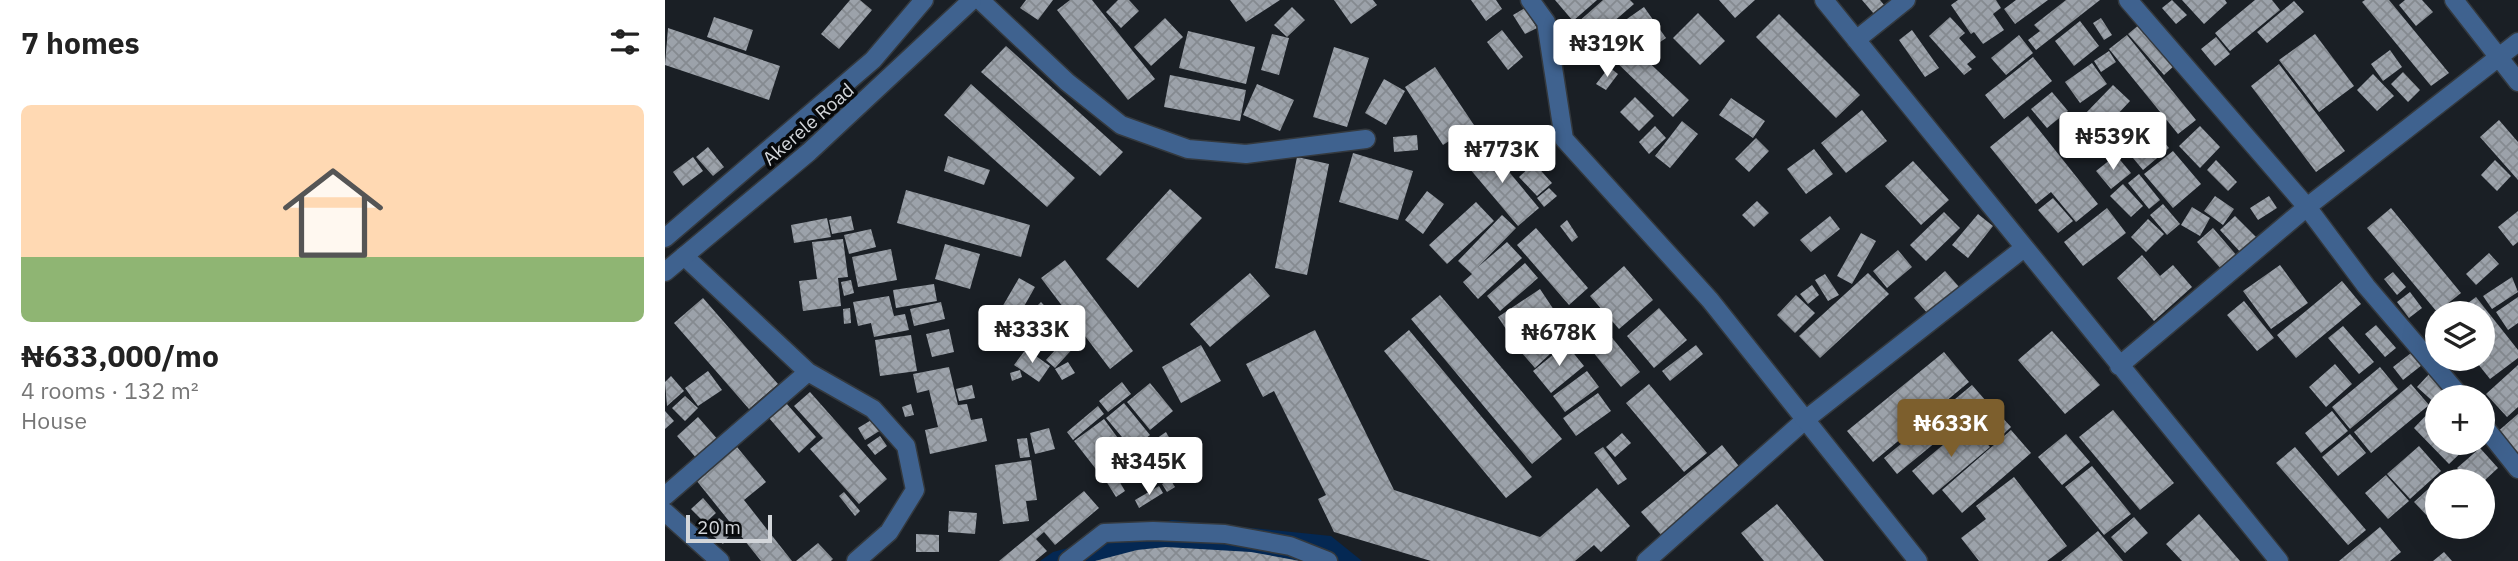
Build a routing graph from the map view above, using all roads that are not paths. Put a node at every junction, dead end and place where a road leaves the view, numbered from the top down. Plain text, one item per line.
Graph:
1 (923, 0) edge
2 (972, 0) edge
3 (980, 0) edge
4 (1530, 0) edge
5 (1824, 0) edge
6 (1906, 0) edge
7 (2128, 0) edge
8 (2454, 0) edge
9 (1856, 40) junction
10 (2518, 42) edge
11 (2500, 58) junction
12 (2518, 82) edge
13 (1366, 139) dead end
14 (2307, 207) junction
15 (665, 238) edge
16 (2024, 248) junction
17 (684, 256) junction
18 (665, 272) edge
19 (2119, 366) junction
20 (808, 372) junction
21 (2451, 385) edge
22 (1805, 420) junction
23 (2495, 440) edge
24 (2518, 469) edge
25 (665, 496) edge
26 (665, 512) edge
27 (720, 561) edge
28 (856, 561) edge
29 (1068, 561) edge
30 (1328, 561) edge
31 (1646, 561) edge
32 (1918, 561) edge
33 (2279, 561) edge

1 - 15 street
2 - 17 street, Akerele Road
3 - 13 street
4 - 22 street
5 - 9 street
6 - 9 street
7 - 14 street
8 - 11 street
9 - 16 street
10 - 11 street
11 - 12 street
11 - 14 street
14 - 19 street
14 - 21 street
16 - 19 street
16 - 22 street
17 - 18 street, Akerele Road
17 - 20 street
19 - 33 street
20 - 25 street
20 - 28 street
22 - 31 street
22 - 32 street
23 - 24 street
26 - 27 street
29 - 30 street

